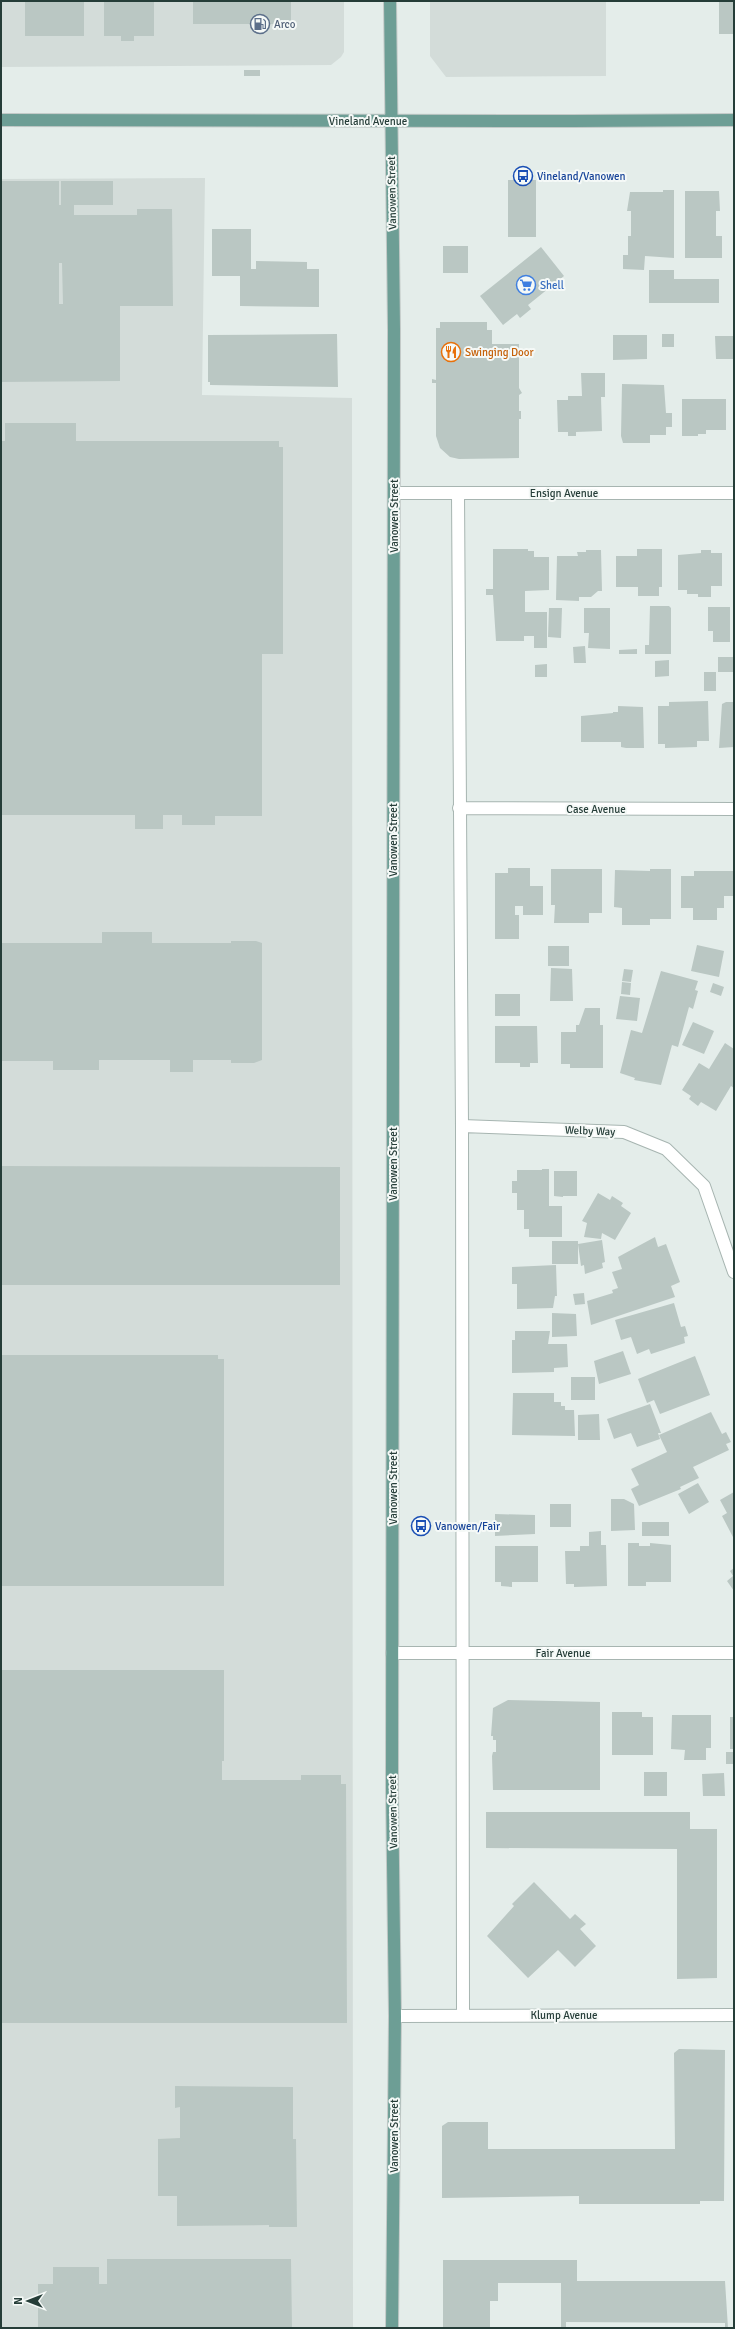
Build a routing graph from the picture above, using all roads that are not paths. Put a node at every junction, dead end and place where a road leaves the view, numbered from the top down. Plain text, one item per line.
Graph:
1 (390, 1) edge
2 (1, 120) edge
3 (734, 120) edge
4 (390, 121) junction
5 (394, 493) junction
6 (458, 493) junction
7 (734, 493) edge
8 (459, 808) junction
9 (734, 809) edge
10 (462, 1126) junction
11 (734, 1272) edge
12 (392, 1653) junction
13 (462, 1653) junction
14 (734, 1653) edge
15 (734, 2015) edge
16 (395, 2016) junction
17 (463, 2016) junction
18 (392, 2328) edge

1 - 4 main road, Vanowen Street
2 - 4 main road, Vineland Avenue
3 - 4 main road, Vineland Avenue
4 - 5 main road, Vanowen Street
5 - 6 street, Ensign Avenue
5 - 12 main road, Vanowen Street
6 - 7 street, Ensign Avenue
6 - 8 street
8 - 9 street, Case Avenue
8 - 10 street
10 - 11 street, Welby Way
10 - 13 street
12 - 13 street, Fair Avenue
12 - 16 main road, Vanowen Street
13 - 14 street, Fair Avenue
13 - 17 street
15 - 17 street, Klump Avenue
16 - 17 street, Klump Avenue
16 - 18 main road, Vanowen Street

